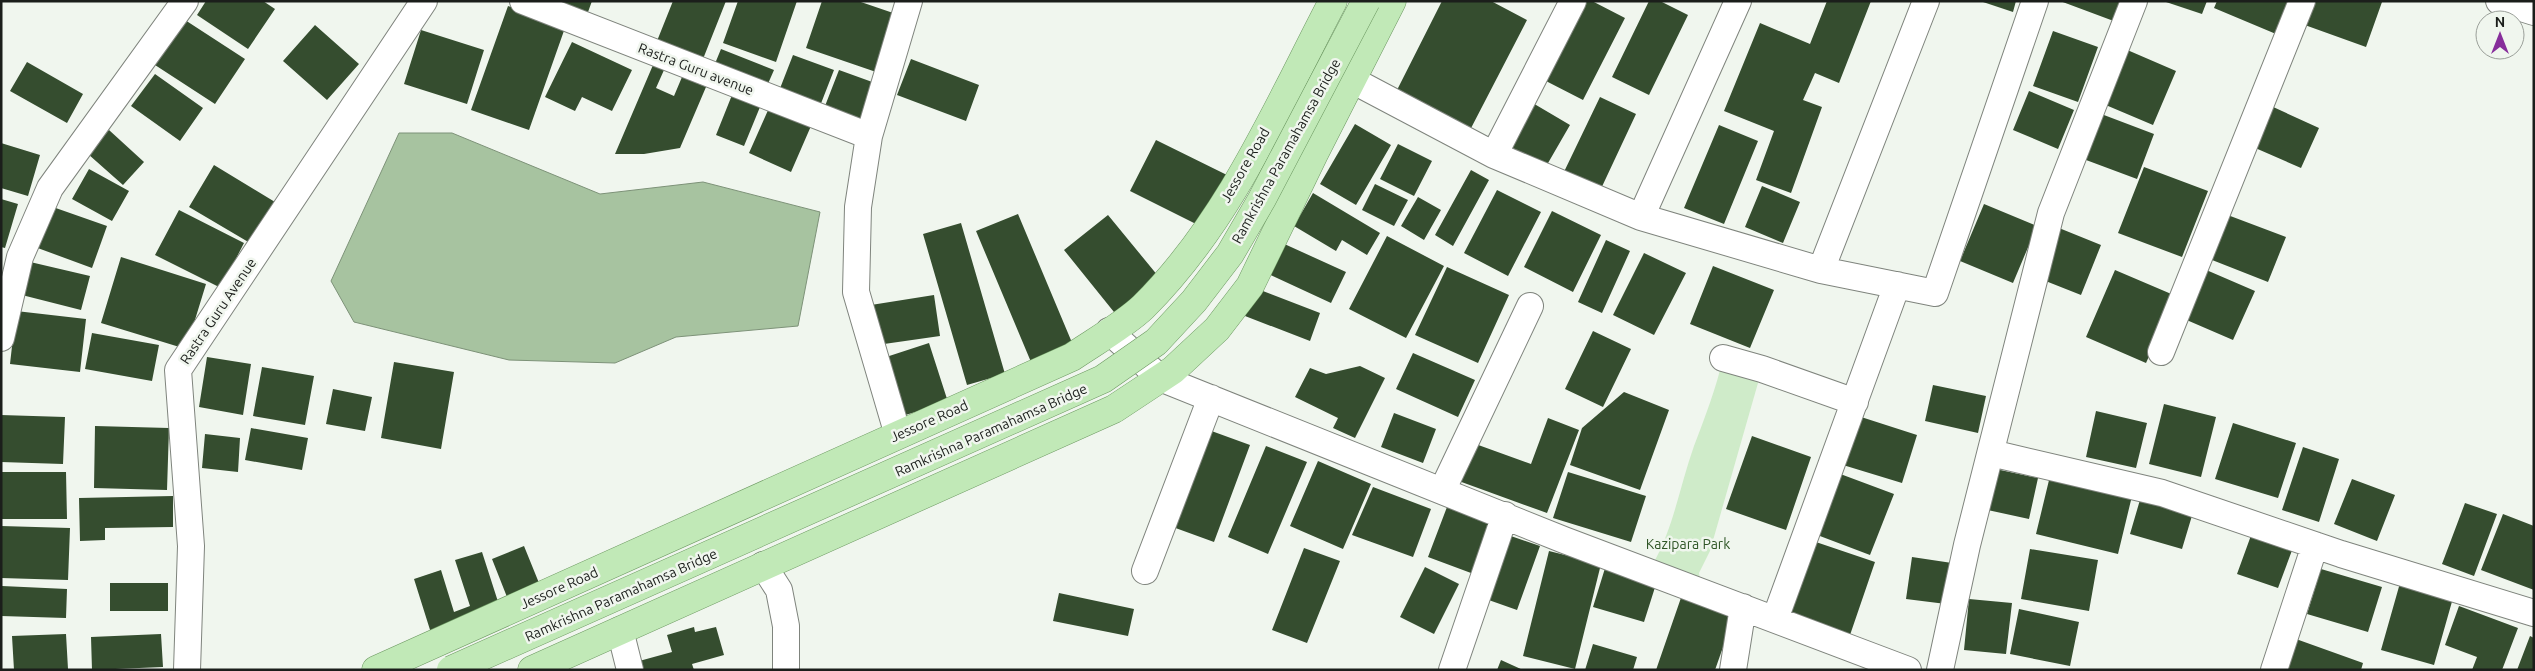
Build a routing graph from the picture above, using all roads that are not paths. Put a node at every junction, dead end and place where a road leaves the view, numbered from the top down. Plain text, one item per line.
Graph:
1 (185, 1) edge
2 (424, 1) edge
3 (523, 1) edge
4 (909, 1) edge
5 (1333, 1) edge
6 (1366, 1) edge
7 (1392, 1) edge
8 (1572, 1) edge
9 (1738, 1) edge
10 (1926, 1) edge
11 (2036, 1) edge
12 (2134, 1) edge
13 (2302, 1) edge
14 (2499, 1) edge
15 (2534, 12) edge
16 (1352, 80) junction
17 (869, 136) junction
18 (1494, 155) junction
19 (1641, 217) junction
20 (1821, 270) junction
21 (1897, 285) junction
22 (1530, 306) dead end
23 (1109, 331) junction
24 (1, 338) edge
25 (2161, 352) dead end
26 (1723, 358) dead end
27 (1160, 378) junction
28 (1211, 398) junction
29 (1855, 402) junction
30 (898, 435) junction
31 (1991, 453) junction
32 (1442, 491) junction
33 (1505, 516) junction
34 (2316, 546) junction
35 (763, 565) junction
36 (1145, 571) dead end
37 (1743, 607) junction
38 (2534, 613) edge
39 (1775, 619) junction
40 (620, 630) junction
41 (187, 670) edge
42 (376, 670) edge
43 (452, 670) edge
44 (532, 670) edge
45 (630, 670) edge
46 (786, 670) edge
47 (1452, 670) edge
48 (1733, 670) edge
49 (1908, 670) edge
50 (1940, 670) edge
51 (2274, 670) edge

1 - 24 street
2 - 41 street, Rastra Guru Avenue
3 - 17 street, Rastra Guru avenue
4 - 17 street
5 - 23 main road, Jessore Road
6 - 43 main road, Ramkrishna Paramahamsa Bridge, bridge
7 - 16 main road
8 - 18 street
9 - 19 street
10 - 20 street
11 - 21 street
12 - 31 street
13 - 25 street
14 - 15 street
16 - 18 street
16 - 27 main road
17 - 30 street
18 - 19 street
19 - 20 street
20 - 21 street
21 - 29 street
22 - 32 street
23 - 27 street
23 - 30 main road, Jessore Road
26 - 29 street
27 - 28 street
27 - 35 main road
28 - 32 street
28 - 36 street
29 - 39 street
30 - 42 main road, Jessore Road
31 - 34 street
31 - 50 street
32 - 33 street
33 - 37 street
33 - 47 street
34 - 38 street
34 - 51 street
35 - 40 main road
35 - 46 street
37 - 39 street
37 - 48 street
39 - 49 street
40 - 44 main road
40 - 45 street

